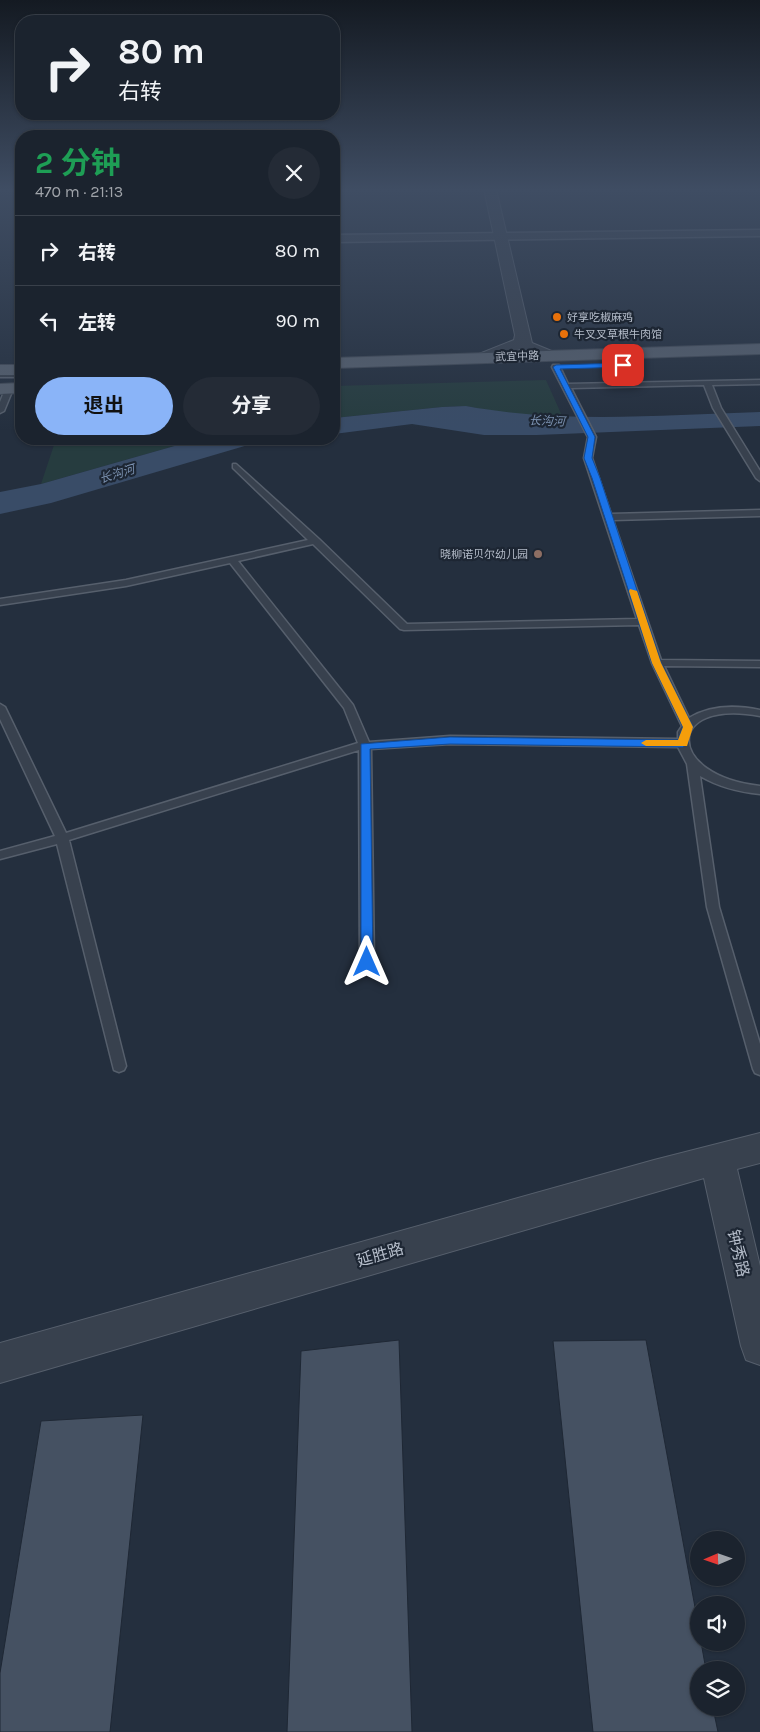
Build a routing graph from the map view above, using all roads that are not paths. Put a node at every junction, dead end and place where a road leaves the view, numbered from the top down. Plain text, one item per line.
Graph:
1 (507, 270) edge
2 (522, 336) junction
3 (760, 350) edge
4 (485, 357) junction
5 (552, 361) junction
6 (760, 362) edge
7 (340, 363) edge
8 (0, 370) edge
9 (15, 370) edge
10 (340, 373) edge
11 (760, 382) edge
12 (9, 383) edge
13 (707, 383) junction
14 (566, 386) junction
15 (0, 411) edge
16 (236, 466) dead end
17 (760, 478) edge
18 (760, 513) edge
19 (609, 517) junction
20 (316, 541) junction
21 (232, 559) junction
22 (0, 602) edge
23 (644, 622) junction
24 (657, 663) junction
25 (760, 664) edge
26 (0, 707) edge
27 (760, 713) edge
28 (688, 727) junction
29 (683, 743) junction
30 (365, 746) junction
31 (692, 762) junction
32 (760, 790) edge
33 (62, 838) junction
34 (0, 855) edge
35 (367, 962) dead end
36 (119, 1066) dead end
37 (760, 1069) edge
38 (760, 1148) edge
39 (717, 1159) junction
40 (760, 1346) edge
41 (0, 1363) edge

1 - 2 street
2 - 4 street
2 - 5 street
3 - 5 main road, 武宜中路
4 - 5 main road, 武宜中路
4 - 7 main road, 武宜中路
5 - 6 main road, 武宜中路
5 - 10 main road, 武宜中路
5 - 14 lane
8 - 9 main road
11 - 13 lane
12 - 15 lane
13 - 14 lane
13 - 17 lane
14 - 19 lane
16 - 20 lane
18 - 19 lane
19 - 23 lane
20 - 21 lane
20 - 23 lane
21 - 22 lane
21 - 30 lane
23 - 24 lane
24 - 25 lane
24 - 28 lane
26 - 33 lane
27 - 28 lane
28 - 29 lane
29 - 30 lane
29 - 31 lane
30 - 33 lane
30 - 35 lane
31 - 32 lane
31 - 37 lane
33 - 34 lane
33 - 36 lane
38 - 39 street, 延胜路
39 - 40 street, 钟秀路
39 - 41 street, 延胜路

